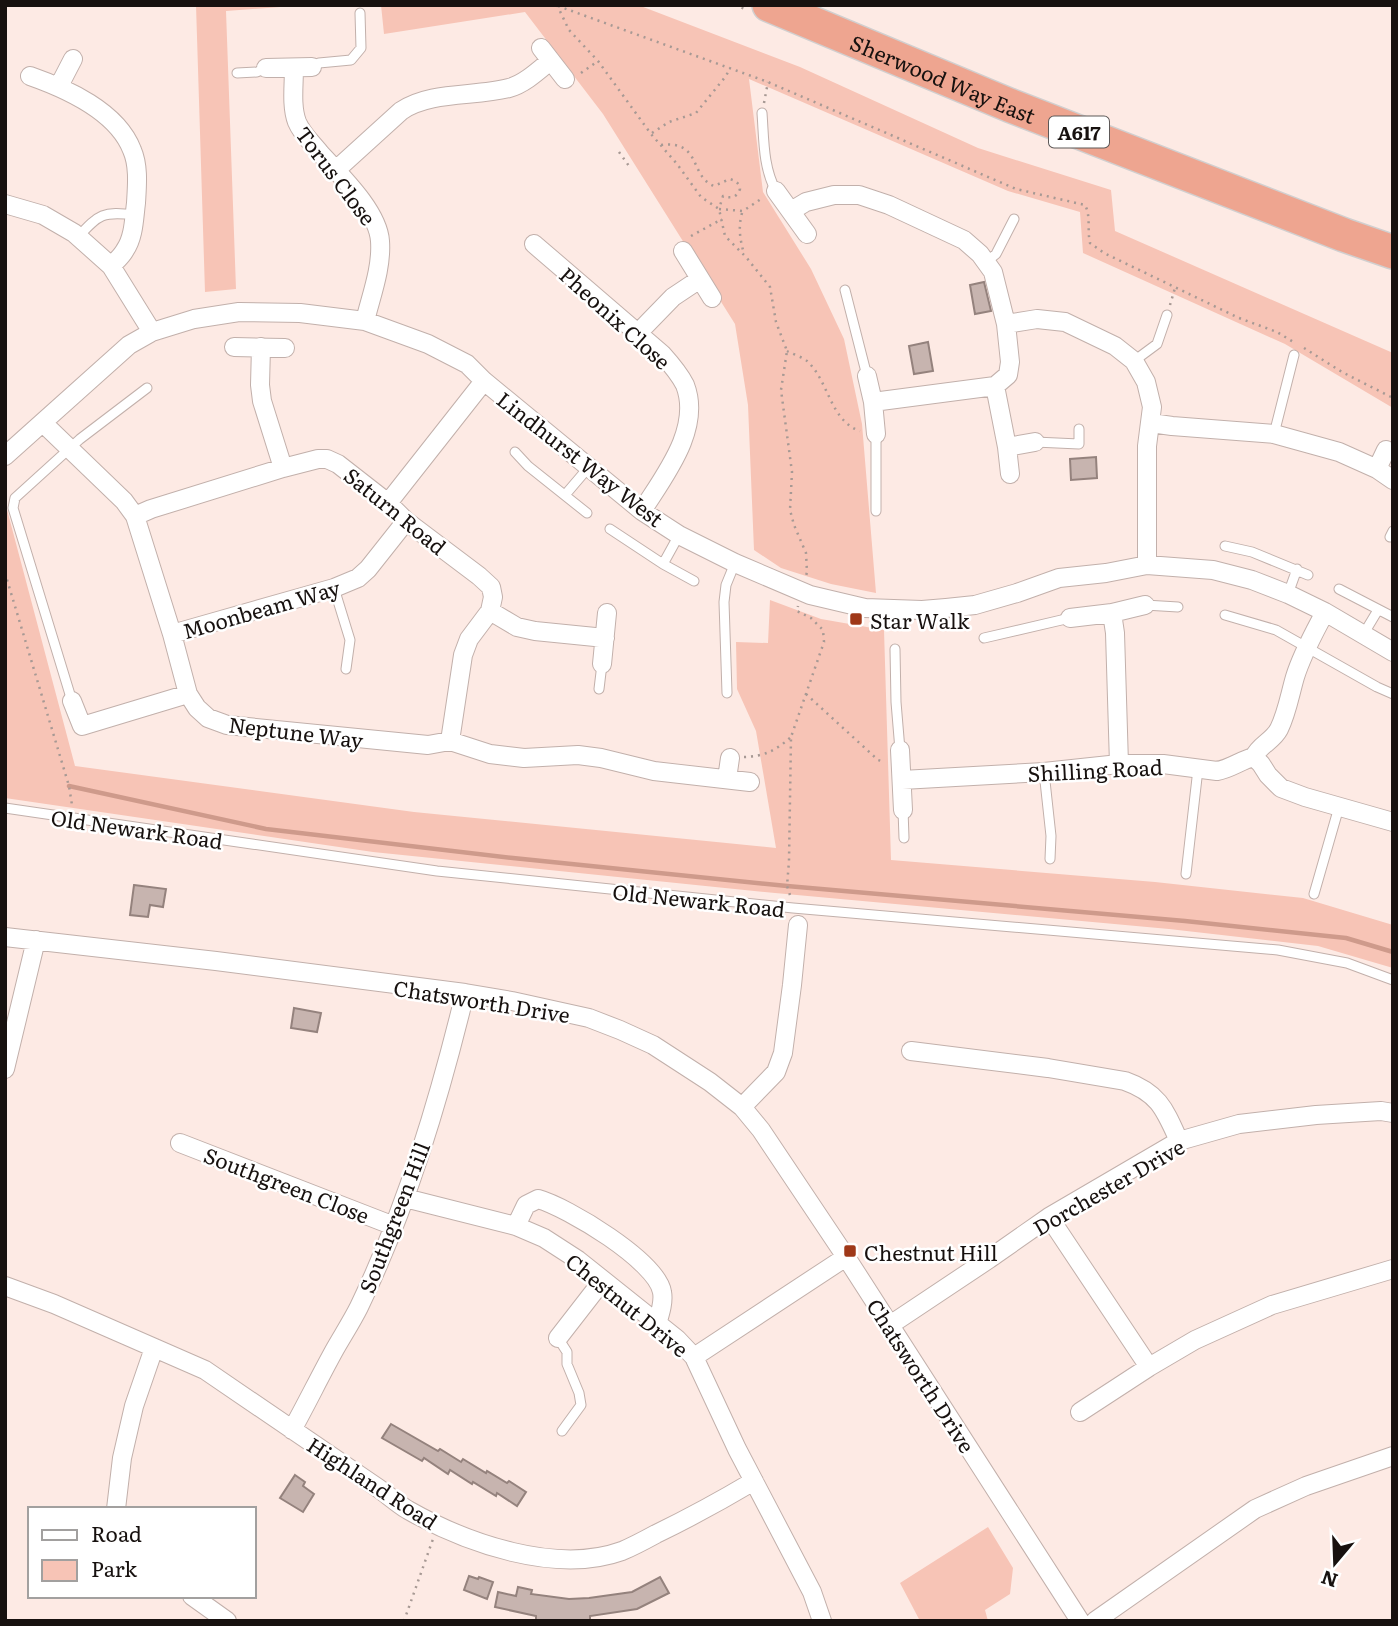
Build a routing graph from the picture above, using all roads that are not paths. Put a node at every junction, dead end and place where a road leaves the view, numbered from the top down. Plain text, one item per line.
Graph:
1 (768, 5) edge
2 (360, 13) dead end
3 (74, 59) dead end
4 (312, 67) joint
5 (266, 68) joint
6 (294, 68) junction
7 (237, 73) dead end
8 (30, 76) dead end
9 (572, 77) road end
10 (59, 86) junction
11 (762, 113) road end
12 (336, 170) junction
13 (776, 191) joint
14 (5, 204) edge
15 (792, 211) junction
16 (135, 215) junction
17 (1014, 219) dead end
18 (807, 234) dead end
19 (78, 237) junction
20 (534, 244) dead end
21 (686, 244) road end
22 (1393, 252) edge
23 (986, 262) junction
24 (111, 266) junction
25 (700, 279) junction
26 (845, 290) dead end
27 (712, 298) dead end
28 (1167, 315) road end
29 (365, 321) junction
30 (1006, 324) junction
31 (152, 332) junction
32 (638, 333) junction
33 (234, 347) dead end
34 (261, 347) junction
35 (285, 348) dead end
36 (1294, 355) dead end
37 (1134, 361) junction
38 (867, 376) joint
39 (484, 381) junction
40 (995, 386) junction
41 (147, 388) dead end
42 (873, 402) junction
43 (1151, 423) junction
44 (43, 424) junction
45 (1079, 429) dead end
46 (876, 433) joint
47 (1274, 434) junction
48 (1035, 442) joint
49 (1007, 447) junction
50 (71, 449) junction
51 (1386, 450) dead end
52 (515, 452) dead end
53 (5, 456) edge
54 (283, 468) junction
55 (588, 468) junction
56 (1377, 469) junction
57 (1010, 474) dead end
58 (1393, 480) edge
59 (565, 495) junction
60 (388, 503) junction
61 (642, 511) junction
62 (876, 511) dead end
63 (587, 513) dead end
64 (135, 516) junction
65 (406, 521) junction
66 (610, 529) dead end
67 (679, 535) junction
68 (1225, 547) dead end
69 (736, 563) junction
70 (663, 564) junction
71 (1147, 565) junction
72 (1297, 569) junction
73 (1308, 575) dead end
74 (694, 580) dead end
75 (334, 588) junction
76 (1339, 589) dead end
77 (1288, 594) junction
78 (1145, 605) joint
79 (1178, 607) dead end
80 (1378, 610) junction
81 (489, 611) junction
82 (1325, 612) junction
83 (607, 613) dead end
84 (1112, 613) junction
85 (1226, 615) dead end
86 (1393, 617) edge
87 (1070, 618) joint
88 (172, 634) junction
89 (1363, 635) junction
90 (605, 638) junction
91 (984, 638) dead end
92 (1306, 648) junction
93 (895, 649) dead end
94 (1393, 652) edge
95 (602, 664) joint
96 (346, 669) dead end
97 (599, 689) dead end
98 (727, 693) dead end
99 (188, 694) junction
100 (1393, 694) edge
101 (72, 701) joint
102 (450, 741) junction
103 (1254, 757) junction
104 (730, 758) road end
105 (901, 764) junction
106 (1119, 764) junction
107 (1198, 769) junction
108 (1044, 772) junction
109 (727, 779) junction
110 (750, 782) dead end
111 (1339, 807) junction
112 (5, 808) edge
113 (903, 810) joint
114 (1393, 822) edge
115 (904, 838) dead end
116 (1050, 859) dead end
117 (1186, 874) dead end
118 (1314, 894) dead end
119 (795, 916) junction
120 (5, 937) edge
121 (36, 940) junction
122 (1393, 980) edge
123 (465, 993) junction
124 (911, 1051) dead end
125 (5, 1069) edge
126 (742, 1107) junction
127 (1393, 1113) edge
128 (1179, 1141) junction
129 (180, 1143) dead end
130 (405, 1198) junction
131 (1049, 1216) junction
132 (394, 1226) junction
133 (516, 1226) junction
134 (846, 1257) junction
135 (1393, 1269) edge
136 (603, 1280) junction
137 (5, 1286) edge
138 (657, 1324) junction
139 (890, 1325) junction
140 (558, 1338) joint
141 (154, 1348) junction
142 (694, 1357) junction
143 (1149, 1367) junction
144 (1080, 1412) dead end
145 (292, 1430) junction
146 (562, 1431) dead end
147 (1393, 1456) edge
148 (754, 1481) junction
149 (116, 1507) edge
150 (195, 1598) edge
151 (226, 1621) edge
152 (822, 1621) edge
153 (1080, 1621) edge
154 (1095, 1621) edge

1 - 22 highway, Sherwood Way East / A617
2 - 4 lane
3 - 10 street
4 - 6 street
5 - 6 street
5 - 7 lane
6 - 12 street, Torus Close
8 - 10 street
9 - 12 street
10 - 16 street
11 - 13 lane
12 - 29 street, Torus Close
13 - 15 street
14 - 19 street
15 - 18 street
15 - 23 street
16 - 19 lane
16 - 24 street
17 - 23 lane
19 - 24 street
20 - 32 street, Pheonix Close
21 - 25 street
23 - 30 street
24 - 31 street
25 - 27 street
25 - 32 street
26 - 38 lane
28 - 37 lane
29 - 31 street, Lindhurst Way West
29 - 39 street, Lindhurst Way West
30 - 37 street
30 - 40 street
31 - 44 street, Lindhurst Way West
32 - 61 street, Pheonix Close
33 - 34 street
34 - 35 street
34 - 54 street
36 - 47 lane
37 - 43 street
38 - 42 street
39 - 55 street, Lindhurst Way West
39 - 60 street
40 - 42 street
40 - 49 street
41 - 50 lane
42 - 46 street
43 - 47 street
43 - 71 street
44 - 50 street, Neptune Way
44 - 53 street, Lindhurst Way West
45 - 48 lane
46 - 62 lane
47 - 56 street
48 - 49 street
49 - 57 street
50 - 64 street, Neptune Way
50 - 101 lane
51 - 56 street
52 - 59 lane
54 - 60 street, Saturn Road
54 - 64 street, Saturn Road
55 - 59 lane
55 - 61 street, Lindhurst Way West
56 - 58 street
59 - 63 lane
60 - 65 street, Saturn Road
61 - 67 street, Lindhurst Way West
64 - 88 street, Neptune Way
65 - 75 street, Moonbeam Way
65 - 81 street, Saturn Road
66 - 70 lane
67 - 69 street, Lindhurst Way West
67 - 70 lane
68 - 72 lane
69 - 71 street, Lindhurst Way West
69 - 98 lane
70 - 74 lane
71 - 77 street, Lindhurst Way West
72 - 73 lane
72 - 77 lane
75 - 88 street, Moonbeam Way
75 - 96 lane
76 - 80 lane
77 - 82 street, Lindhurst Way West
78 - 79 lane
78 - 84 street
80 - 86 lane
80 - 89 lane
81 - 90 street
81 - 102 street
82 - 89 street, Lindhurst Way West
82 - 92 street
83 - 90 street
84 - 87 street
84 - 106 street
85 - 92 lane
87 - 91 lane
88 - 99 street, Neptune Way
89 - 94 street, Lindhurst Way West
90 - 95 street
92 - 100 lane
92 - 103 street
93 - 105 lane
95 - 97 lane
99 - 101 street
99 - 102 street, Neptune Way
102 - 109 street, Neptune Way
103 - 107 street, Shilling Road
103 - 111 street
104 - 109 street
105 - 108 street, Shilling Road
105 - 113 street
106 - 107 street, Shilling Road
106 - 108 street, Shilling Road
107 - 117 lane
108 - 116 lane
109 - 110 street, Neptune Way
111 - 114 street
111 - 118 lane
112 - 119 lane, Old Newark Road
113 - 115 lane
119 - 122 lane, Old Newark Road
119 - 126 street
120 - 121 street, Chatsworth Drive
121 - 123 street, Chatsworth Drive
121 - 125 street
123 - 126 street, Chatsworth Drive
123 - 130 street, Southgreen Hill
124 - 128 street
126 - 134 street, Chatsworth Drive
127 - 128 street, Dorchester Drive
128 - 131 street, Dorchester Drive
129 - 132 street, Southgreen Close
130 - 132 street, Southgreen Hill
130 - 133 street, Chestnut Drive
131 - 139 street, Dorchester Drive
131 - 143 street
132 - 145 street, Southgreen Hill
133 - 136 street, Chestnut Drive
133 - 138 street
134 - 139 street, Chatsworth Drive
134 - 142 street
135 - 143 street
136 - 138 street, Chestnut Drive
136 - 140 street
137 - 141 street, Highland Road
138 - 142 street, Chestnut Drive
139 - 153 street, Chatsworth Drive
140 - 146 lane
141 - 145 street, Highland Road
141 - 149 street
142 - 148 street, Chestnut Drive
143 - 144 street
145 - 148 street, Highland Road
147 - 154 street
148 - 152 street, Chestnut Drive
150 - 151 street

